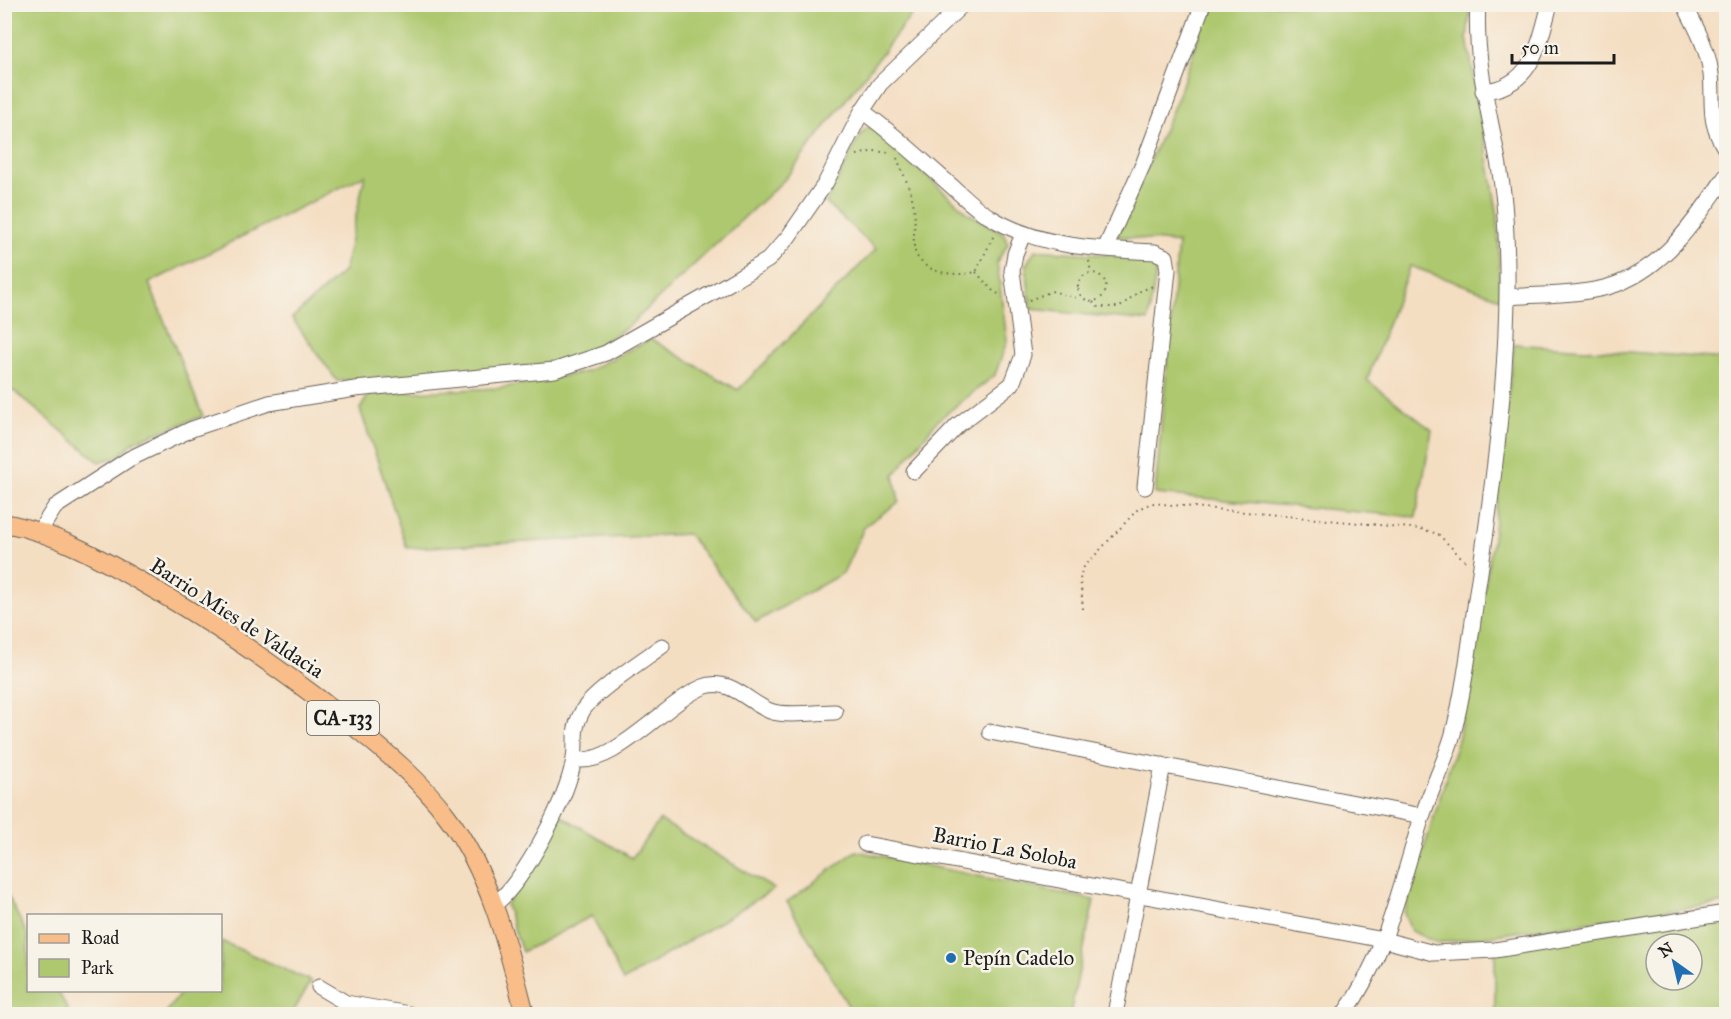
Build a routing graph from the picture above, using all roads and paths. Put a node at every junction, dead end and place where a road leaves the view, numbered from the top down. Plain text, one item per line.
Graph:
1 (963, 4) edge
2 (1203, 4) edge
3 (1478, 4) edge
4 (1550, 4) edge
5 (1684, 4) edge
6 (1483, 91) junction
7 (862, 111) junction
8 (1726, 150) edge
9 (836, 160) junction
10 (1726, 176) edge
11 (1002, 224) junction
12 (1023, 234) junction
13 (1105, 249) junction
14 (1167, 280) junction
15 (1507, 297) junction
16 (1093, 302) junction
17 (914, 471) dead end
18 (1145, 487) dead end
19 (4, 523) edge
20 (39, 532) junction
21 (1480, 569) junction
22 (1083, 609) dead end
23 (662, 646) dead end
24 (835, 712) dead end
25 (990, 732) dead end
26 (574, 759) junction
27 (1163, 765) junction
28 (1422, 816) junction
29 (866, 844) dead end
30 (1138, 894) junction
31 (493, 906) junction
32 (1726, 913) edge
33 (1384, 940) junction
34 (319, 987) dead end
35 (409, 1014) edge
36 (525, 1014) edge
37 (1115, 1014) edge
38 (1344, 1014) edge

1 - 7 street
2 - 13 street
3 - 6 street
4 - 6 street
5 - 8 street
6 - 15 street
7 - 9 street
7 - 11 street
9 - 11 path
9 - 20 street
10 - 15 street
11 - 12 street
12 - 13 street
12 - 17 street
13 - 14 street
14 - 16 path
14 - 18 street
15 - 21 street
16 - 16 path
19 - 20 main road, CA-133
20 - 31 main road, Barrio Mies de Valdacia / CA-133
21 - 22 path
21 - 28 street
23 - 26 street
24 - 26 street
25 - 27 street
26 - 31 street
27 - 28 street
27 - 30 street
28 - 33 street
29 - 30 street, Barrio La Soloba
30 - 33 street, Barrio La Soloba
30 - 37 street
31 - 36 main road, Barrio Mies de Valdacia / CA-133
32 - 33 street, Barrio La Soloba
33 - 38 street
34 - 35 street

